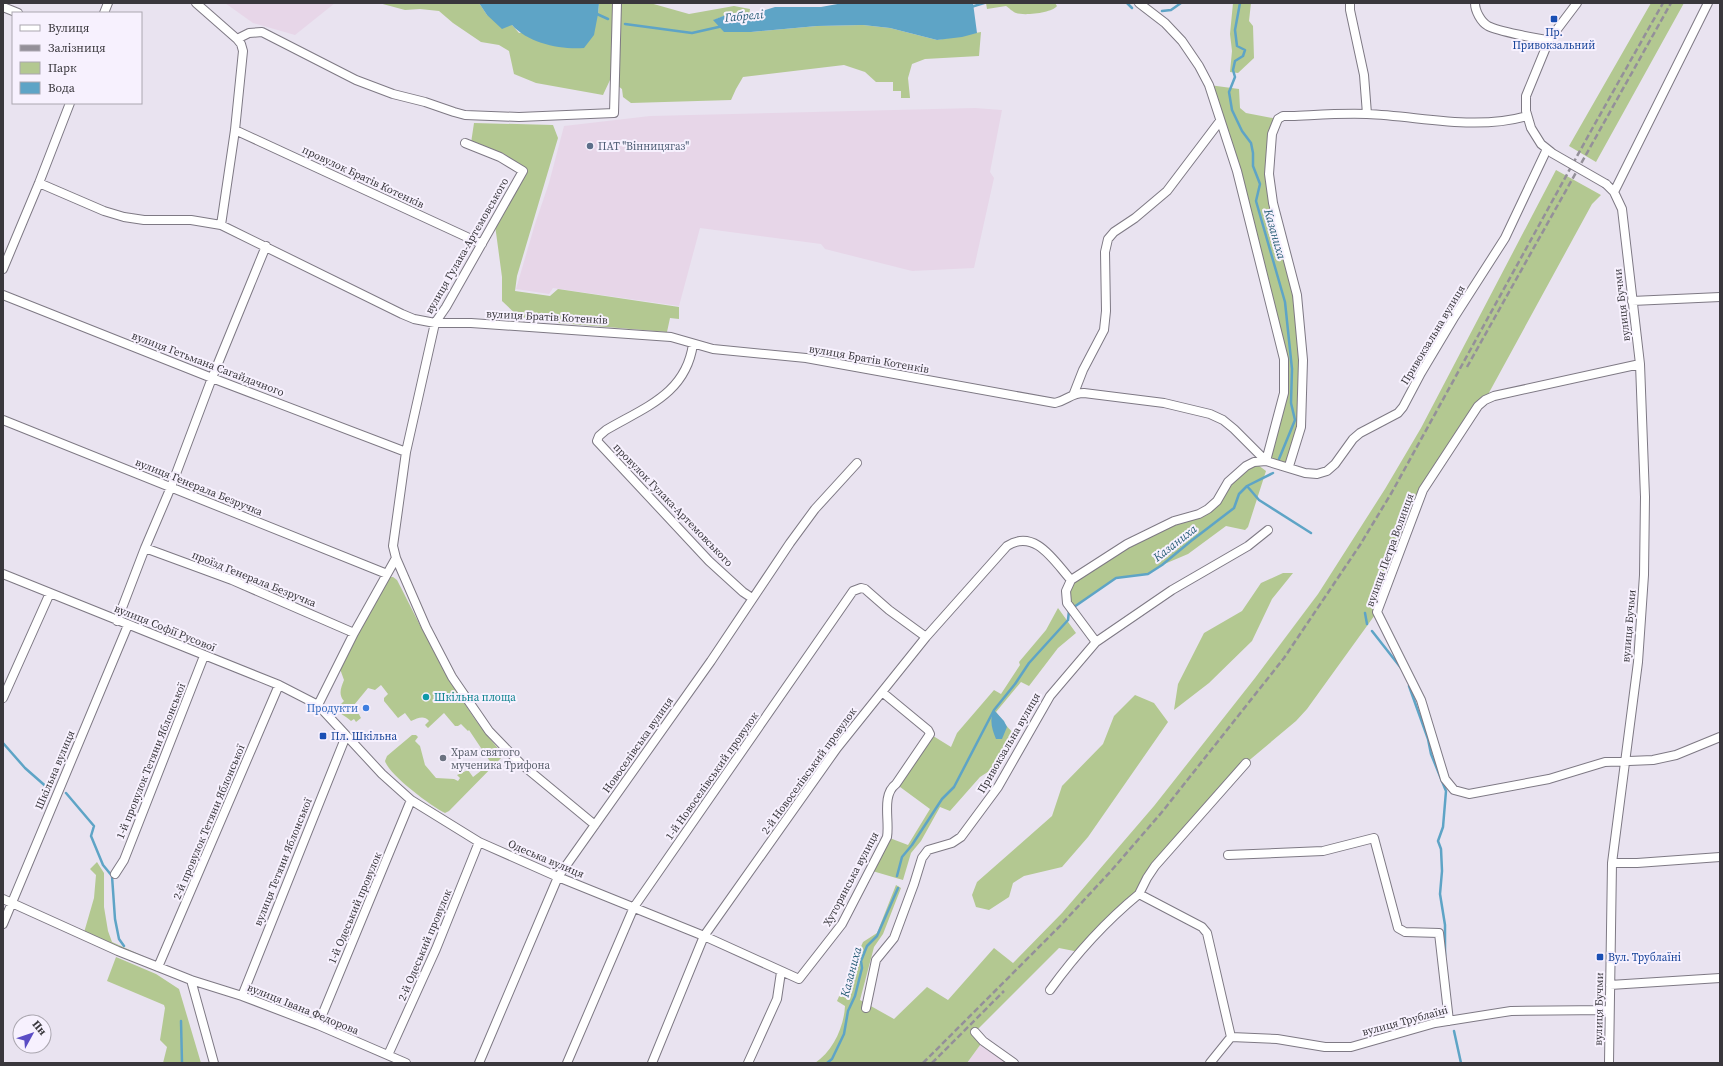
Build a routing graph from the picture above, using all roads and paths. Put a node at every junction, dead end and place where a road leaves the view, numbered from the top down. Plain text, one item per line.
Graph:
1 (196, 3) edge
2 (617, 3) edge
3 (1350, 3) edge
4 (1474, 3) edge
5 (1577, 3) edge
6 (1708, 3) edge
7 (1141, 4) edge
8 (3, 7) edge
9 (16, 12) edge
10 (237, 39) junction
11 (1549, 40) junction
12 (70, 104) edge
13 (1367, 114) junction
14 (1527, 116) junction
15 (1220, 121) junction
16 (235, 130) junction
17 (465, 143) dead end
18 (1549, 151) junction
19 (39, 183) junction
20 (1614, 192) junction
21 (222, 225) junction
22 (482, 244) junction
23 (266, 246) junction
24 (3, 269) edge
25 (3, 295) edge
26 (1720, 297) edge
27 (1632, 301) junction
28 (436, 323) junction
29 (693, 344) junction
30 (1640, 364) junction
31 (212, 378) junction
32 (1074, 393) junction
33 (3, 420) edge
34 (406, 452) junction
35 (1266, 461) junction
36 (857, 463) dead end
37 (1289, 466) junction
38 (171, 487) junction
39 (1268, 530) dead end
40 (145, 548) junction
41 (396, 558) junction
42 (3, 574) edge
43 (387, 574) junction
44 (1071, 580) junction
45 (50, 593) junction
46 (752, 598) junction
47 (117, 621) junction
48 (128, 625) junction
49 (354, 633) junction
50 (926, 637) junction
51 (1096, 642) junction
52 (204, 656) junction
53 (279, 685) junction
54 (882, 692) junction
55 (3, 698) edge
56 (318, 705) junction
57 (346, 736) junction
58 (1720, 737) edge
59 (1625, 761) junction
60 (1246, 763) dead end
61 (411, 800) junction
62 (595, 824) junction
63 (479, 842) junction
64 (1228, 855) dead end
65 (1720, 857) edge
66 (1612, 863) junction
67 (115, 874) dead end
68 (558, 877) junction
69 (1140, 894) junction
70 (7, 901) edge
71 (634, 907) junction
72 (3, 924) edge
73 (704, 936) junction
74 (158, 967) junction
75 (781, 972) junction
76 (1720, 978) edge
77 (799, 979) joint
78 (191, 980) junction
79 (1610, 985) junction
80 (1050, 990) dead end
81 (242, 996) junction
82 (866, 1008) dead end
83 (1609, 1010) junction
84 (1449, 1021) junction
85 (318, 1025) junction
86 (975, 1032) dead end
87 (1231, 1037) junction
88 (388, 1055) junction
89 (214, 1063) edge
90 (406, 1063) edge
91 (479, 1063) edge
92 (567, 1063) edge
93 (652, 1063) edge
94 (748, 1063) edge
95 (1014, 1063) edge
96 (1210, 1063) edge
97 (1609, 1063) edge

1 - 10 street
2 - 10 street
3 - 13 street
4 - 11 street
5 - 11 street
6 - 20 street
7 - 15 street
8 - 9 street
10 - 16 street
11 - 14 street
12 - 19 street
13 - 14 street
13 - 37 street
14 - 18 street
15 - 32 street
15 - 35 street
16 - 21 street
16 - 22 street, провулок Братів Котенків
17 - 22 street, вулиця Гулака-Артемовського
18 - 20 street, вулиця Бучми, bridge
18 - 37 street, Привокзальна вулиця
19 - 21 street, вулиця Братів Котенків
19 - 24 street
20 - 27 street, вулиця Бучми
21 - 23 street, вулиця Братів Котенків
22 - 28 street, вулиця Гулака-Артемовського
23 - 28 street, вулиця Братів Котенків
23 - 31 street
25 - 31 street, вулиця Гетьмана Сагайдачного
26 - 27 street
27 - 30 street, вулиця Бучми
28 - 29 street, вулиця Братів Котенків
28 - 34 street, вулиця Гулака-Артемовського
29 - 32 street, вулиця Братів Котенків
29 - 46 street, провулок Гулака-Артемовського
30 - 59 street, вулиця Бучми
30 - 59 street, вулиця Петра Волинця
31 - 34 street, вулиця Гетьмана Сагайдачного
31 - 38 street
32 - 35 street
33 - 38 street, вулиця Генерала Безручка
34 - 41 street, вулиця Гулака-Артемовського
35 - 37 street, Привокзальна вулиця
35 - 44 street
36 - 46 street, Новоселівська вулиця
38 - 40 street
38 - 43 street, вулиця Генерала Безручка
39 - 51 street, Привокзальна вулиця
40 - 47 street
40 - 49 street, проїзд Генерала Безручка
41 - 43 street
41 - 62 street, вулиця Гулака-Артемовського
42 - 45 street, вулиця Софії Русової
43 - 49 street
44 - 50 street, 2-й Новоселівський провулок
44 - 51 street
45 - 47 street, вулиця Софії Русової
45 - 55 street
46 - 62 street, Новоселівська вулиця
47 - 48 street, вулиця Софії Русової
48 - 52 street, вулиця Софії Русової
48 - 70 street, Шкільна вулиця
49 - 56 street
50 - 54 street, 2-й Новоселівський провулок
50 - 71 street, 1-й Новоселівський провулок
51 - 82 street, Привокзальна вулиця
52 - 53 street, вулиця Софії Русової
52 - 67 street, 1-й провулок Тетяни Яблонської
53 - 56 street, вулиця Софії Русової
53 - 74 street, 2-й провулок Тетяни Яблонської
54 - 73 street, 2-й Новоселівський провулок
54 - 77 street, Хуторянська вулиця
56 - 57 street, Одеська вулиця
57 - 61 street, Одеська вулиця
57 - 81 street, вулиця Тетяни Яблонської
58 - 59 street, вулиця Петра Волинця
59 - 66 street, вулиця Бучми
60 - 69 street
61 - 63 street, Одеська вулиця
61 - 85 street, 1-й Одеський провулок
62 - 68 street, Новоселівська вулиця
63 - 68 street, Одеська вулиця
63 - 88 street, 2-й Одеський провулок
64 - 84 street
65 - 66 street
66 - 79 street, вулиця Бучми
68 - 71 street, Одеська вулиця
68 - 91 street, Новоселівська вулиця
69 - 80 street
69 - 87 street
70 - 72 street, Шкільна вулиця
70 - 74 street, вулиця Івана Федорова
71 - 73 street, Одеська вулиця
71 - 92 street, 1-й Новоселівський провулок
73 - 75 street, Одеська вулиця
73 - 93 street, 2-й Новоселівський провулок
74 - 78 street, вулиця Івана Федорова
75 - 77 street, Одеська вулиця
75 - 94 street
76 - 79 street
78 - 81 street, вулиця Івана Федорова
78 - 89 street
79 - 83 street, вулиця Бучми
81 - 85 street, вулиця Івана Федорова
83 - 84 street, вулиця Трублаїні
83 - 97 street, вулиця Бучми
84 - 87 street, вулиця Трублаїні
85 - 88 street, вулиця Івана Федорова
86 - 95 street
87 - 96 street
88 - 90 street, вулиця Івана Федорова

